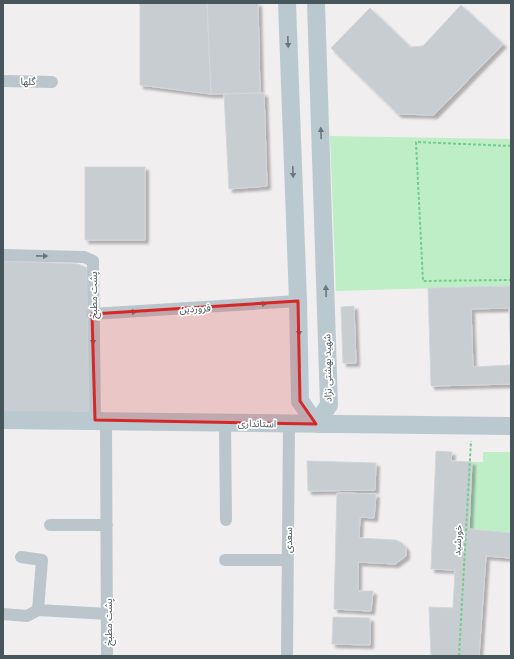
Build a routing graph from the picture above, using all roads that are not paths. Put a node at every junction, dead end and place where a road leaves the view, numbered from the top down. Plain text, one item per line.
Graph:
1 (286, 3) edge
2 (316, 3) edge
3 (3, 80) edge
4 (52, 82) dead end
5 (3, 255) edge
6 (298, 301) junction
7 (92, 314) junction
8 (3, 420) edge
9 (100, 420) junction
10 (225, 423) junction
11 (289, 424) junction
12 (316, 424) junction
13 (511, 426) edge
14 (226, 520) dead end
15 (107, 525) junction
16 (50, 526) dead end
17 (21, 557) dead end
18 (225, 560) dead end
19 (287, 560) junction
20 (38, 610) junction
21 (3, 614) edge
22 (108, 614) junction
23 (107, 656) edge
24 (287, 656) edge

1 -> 6 main road
12 -> 2 main road, شهید بهشتی نژاد
3 - 4 street, گلها
5 -> 7 street, پشت مطبخ
7 -> 6 street, فروردین
6 -> 12 main road
7 -> 9 street, پشت مطبخ
8 - 9 main road, استانداری
9 - 10 main road, استانداری
9 - 15 street, پشت مطبخ
10 - 11 main road, استانداری
10 - 14 street
11 - 12 main road, استانداری
11 - 19 street, سعدی
12 - 13 main road, استانداری
15 - 16 street
15 - 22 street, پشت مطبخ
17 - 20 street
18 - 19 street
19 - 24 street, سعدی
20 - 21 street
20 - 22 street
22 - 23 street, پشت مطبخ

